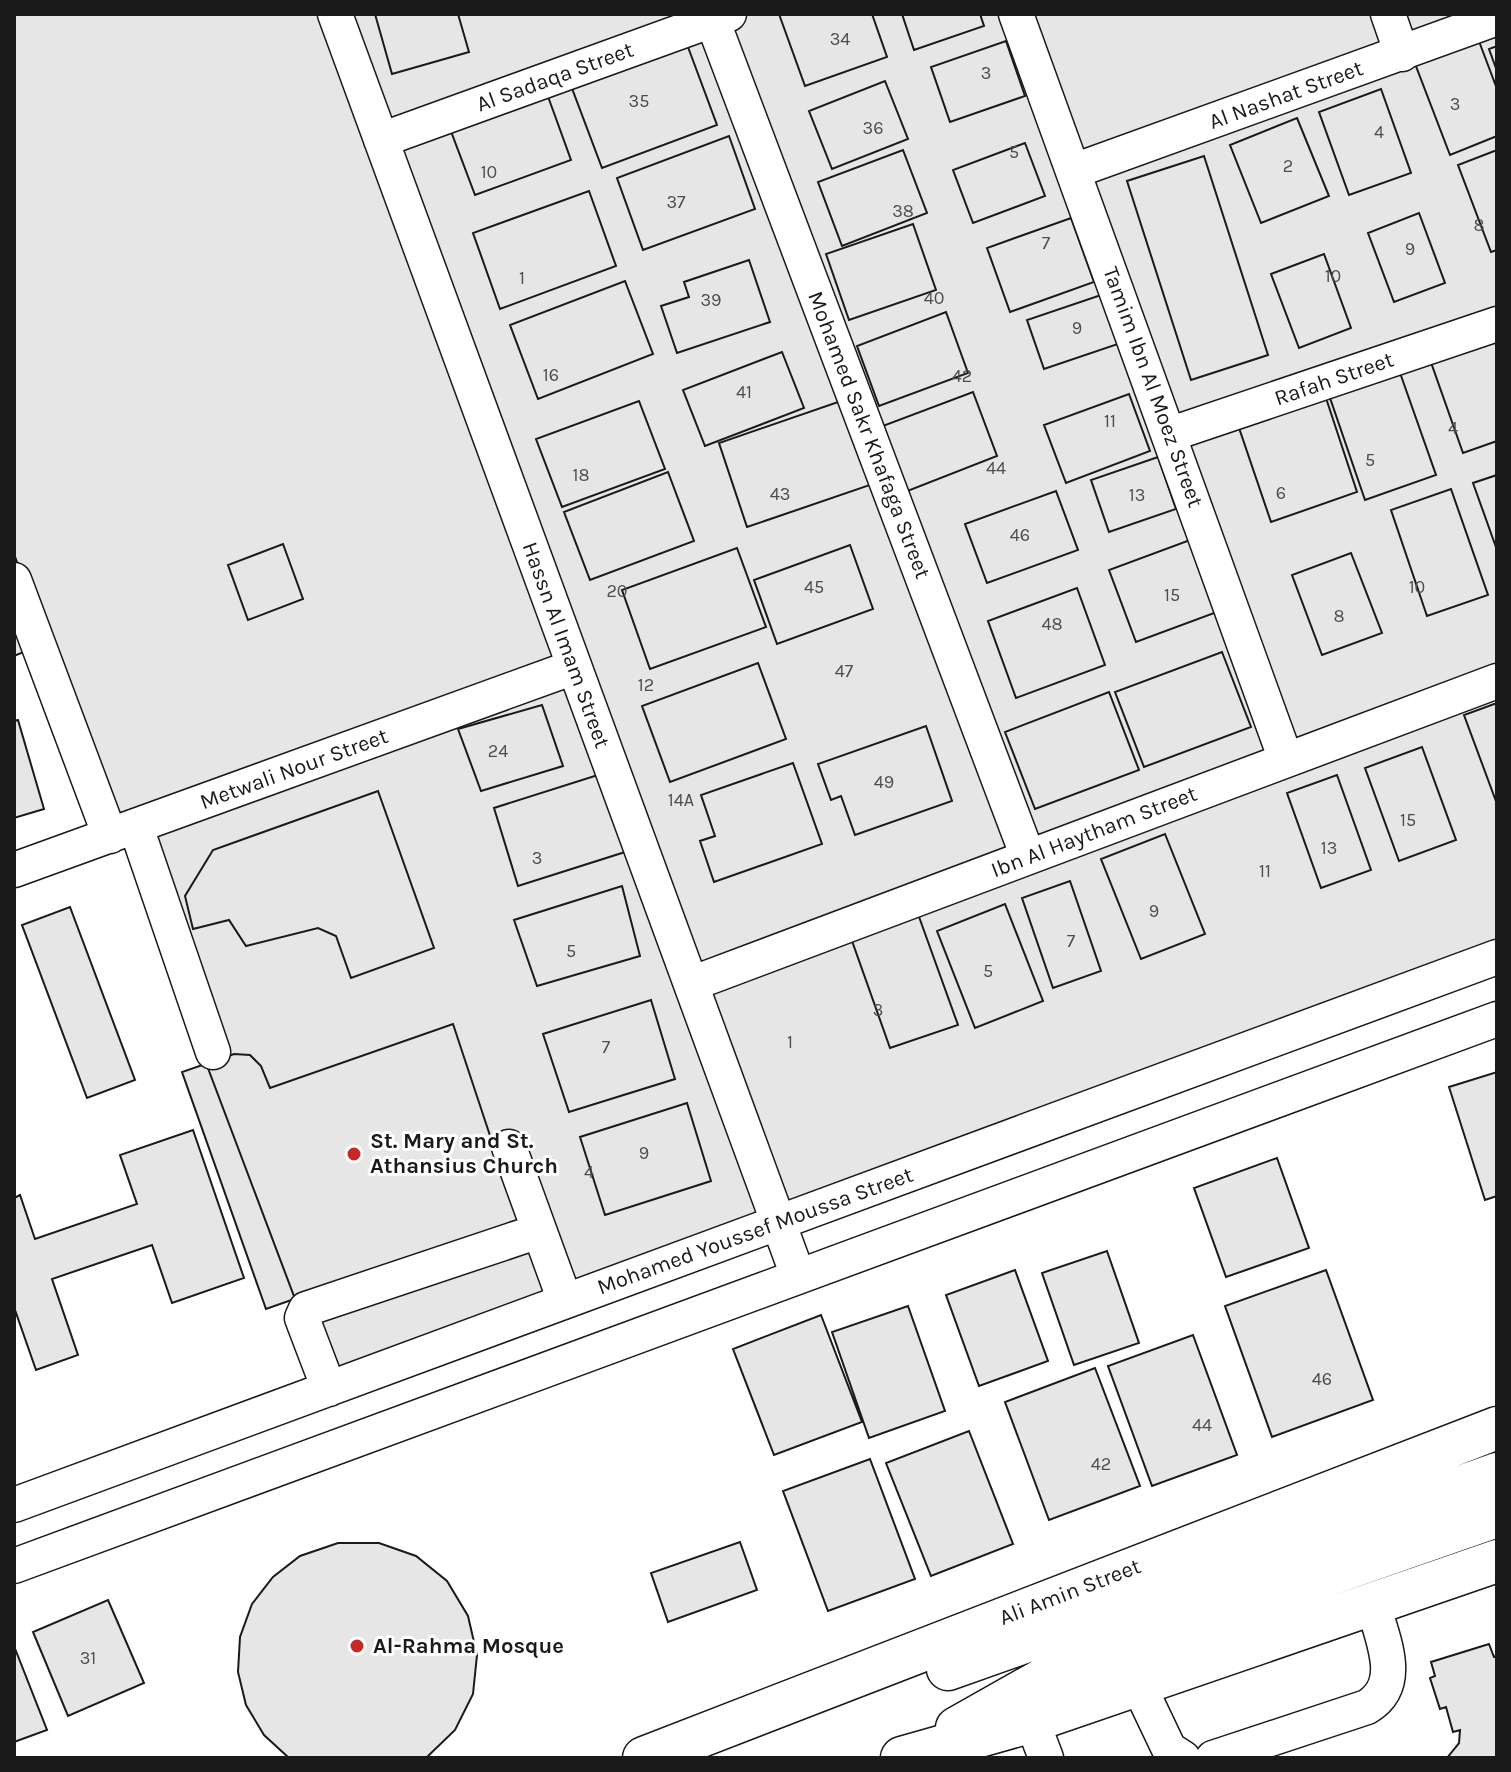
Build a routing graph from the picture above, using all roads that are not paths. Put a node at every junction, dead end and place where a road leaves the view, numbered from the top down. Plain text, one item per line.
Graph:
1 (335, 14) edge
2 (1016, 14) edge
3 (1388, 14) edge
4 (717, 16) edge
5 (1497, 18) edge
6 (1402, 54) junction
7 (381, 140) junction
8 (1074, 171) junction
9 (1497, 324) edge
10 (1171, 434) junction
11 (14, 580) edge
12 (574, 667) junction
13 (1497, 681) edge
14 (1286, 760) junction
15 (123, 832) junction
16 (1028, 857) junction
17 (14, 870) edge
18 (1497, 957) edge
19 (691, 984) junction
20 (1497, 1019) edge
21 (213, 1052) dead end
22 (509, 1147) dead end
23 (778, 1222) junction
24 (539, 1231) junction
25 (798, 1276) junction
26 (565, 1301) junction
27 (329, 1389) junction
28 (1497, 1428) edge
29 (1497, 1474) edge
30 (14, 1505) edge
31 (1497, 1516) edge
32 (1497, 1561) edge
33 (14, 1566) edge
34 (1373, 1604) junction
35 (1139, 1686) junction
36 (776, 1707) junction
37 (1039, 1740) edge
38 (912, 1754) edge
39 (644, 1758) edge
40 (1183, 1758) edge
41 (1213, 1758) edge

1 - 7 street, Hassn Al Imam Street
2 - 8 street, Tamim Ibn Al Moez Street
3 - 6 street
4 - 7 street, Al Sadaqa Street
4 - 16 street, Mohamed Sakr Khafaga Street
5 - 6 street, Al Nashat Street
6 - 8 street, Al Nashat Street
7 - 12 street, Hassn Al Imam Street
8 - 10 street, Tamim Ibn Al Moez Street
9 - 10 street, Rafah Street
10 - 14 street, Tamim Ibn Al Moez Street
11 - 15 street
12 - 15 street, Metwali Nour Street
12 - 19 street, Hassn Al Imam Street
13 - 14 street, Ibn Al Haytham Street
14 - 16 street, Ibn Al Haytham Street
15 - 17 street, Metwali Nour Street
15 - 21 street
16 - 19 street, Ibn Al Haytham Street
18 - 23 street, Mohamed Youssef Moussa Street
19 - 23 street, Hassn Al Imam Street
20 - 25 street
22 - 24 street
23 - 25 street, Hassn Al Imam Street
23 - 26 street, Mohamed Youssef Moussa Street
24 - 26 street
24 - 27 street
25 - 33 street
26 - 27 street, Mohamed Youssef Moussa Street
27 - 30 street, Mohamed Youssef Moussa Street
28 - 36 main road, Ali Amin Street
29 - 36 main road
31 - 38 main road
32 - 34 main road
34 - 35 main road
34 - 41 street
35 - 37 main road
35 - 40 street
36 - 39 main road, Ali Amin Street
37 - 38 main road

